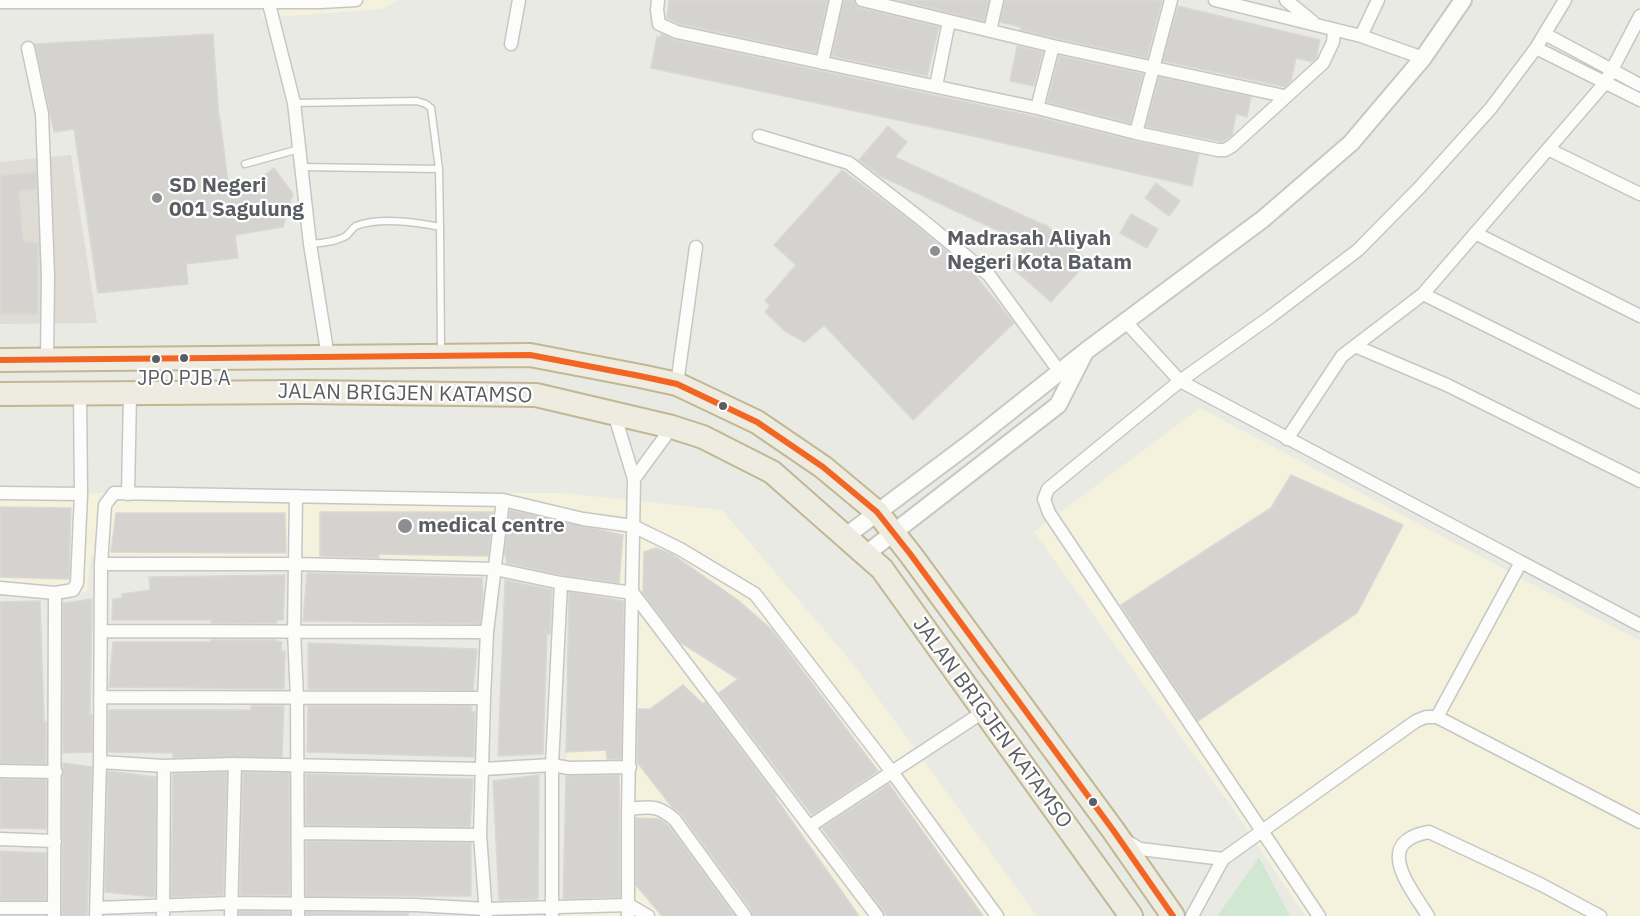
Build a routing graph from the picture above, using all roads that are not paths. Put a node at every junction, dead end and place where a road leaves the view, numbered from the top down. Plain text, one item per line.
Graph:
1 (356, 0) edge
2 (519, 0) edge
3 (658, 0) edge
4 (836, 0) edge
5 (862, 0) edge
6 (998, 0) edge
7 (1171, 0) edge
8 (1215, 0) edge
9 (1286, 0) edge
10 (1378, 0) edge
11 (1463, 0) edge
12 (1565, 0) edge
13 (4, 1) edge
14 (268, 1) edge
15 (319, 1) edge
16 (1640, 16) edge
17 (949, 21) junction
18 (1318, 25) junction
19 (1334, 30) junction
20 (990, 31) junction
21 (1545, 34) junction
22 (1361, 36) junction
23 (511, 44) dead end
24 (1053, 46) junction
25 (28, 48) dead end
26 (1536, 48) junction
27 (1423, 58) junction
28 (822, 63) junction
29 (1153, 68) junction
30 (1612, 70) junction
31 (1605, 83) junction
32 (1640, 85) edge
33 (936, 86) junction
34 (1284, 96) junction
35 (1640, 100) edge
36 (294, 103) junction
37 (1037, 108) junction
38 (1136, 133) junction
39 (759, 136) dead end
40 (299, 149) junction
41 (1548, 149) junction
42 (245, 164) dead end
43 (301, 167) junction
44 (439, 168) junction
45 (1640, 194) edge
46 (440, 227) junction
47 (1475, 233) junction
48 (310, 244) junction
49 (696, 247) dead end
50 (1423, 294) junction
51 (1640, 316) edge
52 (1125, 321) junction
53 (1355, 346) junction
54 (1086, 351) junction
55 (441, 356) junction
56 (328, 357) junction
57 (47, 359) junction
58 (0, 360) edge
59 (1059, 371) junction
60 (1180, 381) junction
61 (677, 384) junction
62 (0, 394) edge
63 (80, 394) junction
64 (130, 394) junction
65 (1640, 402) edge
66 (614, 413) junction
67 (672, 427) junction
68 (1287, 438) junction
69 (634, 479) junction
70 (1640, 481) edge
71 (0, 493) edge
72 (81, 494) junction
73 (128, 494) junction
74 (296, 496) junction
75 (503, 500) junction
76 (877, 512) junction
77 (633, 526) junction
78 (893, 532) junction
79 (846, 536) junction
80 (866, 554) junction
81 (1521, 562) junction
82 (101, 564) junction
83 (295, 564) junction
84 (495, 569) junction
85 (561, 583) junction
86 (0, 588) edge
87 (633, 592) junction
88 (55, 593) junction
89 (1640, 625) edge
90 (101, 631) junction
91 (294, 632) junction
92 (487, 632) junction
93 (100, 697) junction
94 (297, 698) junction
95 (484, 698) junction
96 (983, 712) junction
97 (1437, 717) junction
98 (100, 762) junction
99 (235, 764) junction
100 (296, 764) junction
101 (552, 765) junction
102 (164, 766) junction
103 (630, 767) junction
104 (483, 769) junction
105 (0, 771) edge
106 (56, 772) junction
107 (892, 772) junction
108 (628, 809) junction
109 (1640, 822) edge
110 (810, 826) junction
111 (1113, 830) junction
112 (1260, 832) junction
113 (299, 833) junction
114 (480, 835) junction
115 (0, 838) edge
116 (55, 841) junction
117 (1222, 859) junction
118 (231, 903) junction
119 (0, 908) edge
120 (163, 910) edge
121 (298, 910) edge
122 (414, 911) edge
123 (552, 911) edge
124 (629, 911) edge
125 (54, 912) edge
126 (96, 912) edge
127 (486, 912) edge
128 (231, 916) edge
129 (648, 916) edge
130 (745, 916) edge
131 (877, 916) edge
132 (997, 916) edge
133 (1131, 916) edge
134 (1173, 916) edge
135 (1192, 916) edge
136 (1319, 916) edge
137 (1428, 916) edge
138 (1600, 916) edge

1 - 15 street
2 - 23 street
3 - 28 street
4 - 28 street
5 - 17 street
6 - 20 street
7 - 29 street
8 - 18 street
9 - 18 street
10 - 22 street
11 - 27 street
12 - 21 street
13 - 14 street
14 - 15 street
14 - 36 street
16 - 30 street
17 - 20 street
17 - 33 street
18 - 19 street
19 - 22 street
19 - 34 street
20 - 24 street
21 - 26 street
21 - 30 street
22 - 27 street
24 - 29 street
24 - 37 street
25 - 57 street
26 - 31 street
26 - 60 street
27 - 52 street
28 - 33 street
29 - 34 street
29 - 38 street
30 - 31 street
30 - 32 street
31 - 35 street
31 - 41 street
33 - 37 street
34 - 38 street
36 - 40 street
36 - 44 lane
37 - 38 street
39 - 59 street
40 - 42 lane
40 - 43 street
41 - 45 street
41 - 47 street
43 - 44 lane
43 - 48 street
44 - 46 lane
46 - 48 lane
46 - 55 lane
47 - 50 street
47 - 51 street
48 - 56 street
49 - 61 street
50 - 53 street
50 - 65 street
52 - 54 street
52 - 60 street
53 - 68 street
53 - 70 street
54 - 59 street
54 - 78 street
55 - 56 highway, JALAN BRIGJEN KATAMSO
55 - 61 highway, JALAN BRIGJEN KATAMSO
56 - 57 highway, JALAN BRIGJEN KATAMSO
57 - 58 highway, JALAN BRIGJEN KATAMSO
59 - 76 street
60 - 68 street
60 - 112 street
61 - 76 highway, JALAN BRIGJEN KATAMSO
62 - 63 highway, JALAN BRIGJEN KATAMSO
63 - 64 highway, JALAN BRIGJEN KATAMSO
63 - 72 street
64 - 66 highway, JALAN BRIGJEN KATAMSO
64 - 73 street
66 - 67 highway, JALAN BRIGJEN KATAMSO
66 - 69 street
67 - 69 street
67 - 79 highway, JALAN BRIGJEN KATAMSO
68 - 81 street
69 - 77 street
71 - 72 street
72 - 88 street
73 - 74 street
73 - 82 street
74 - 75 street
74 - 83 street
75 - 77 street
75 - 84 street
76 - 78 highway, JALAN BRIGJEN KATAMSO
76 - 79 street
77 - 87 street
77 - 107 street
78 - 80 street
78 - 111 highway, JALAN BRIGJEN KATAMSO
79 - 80 highway, JALAN BRIGJEN KATAMSO
80 - 96 highway, JALAN BRIGJEN KATAMSO
81 - 89 street
81 - 97 street
82 - 83 street
82 - 90 street
83 - 84 street
83 - 91 street
84 - 85 street
84 - 92 street
85 - 87 street
85 - 101 street
86 - 88 street
87 - 103 street
87 - 110 street
88 - 106 street
90 - 91 street
90 - 93 street
91 - 92 street
91 - 94 street
92 - 95 street
93 - 94 street
93 - 98 street
94 - 95 street
94 - 100 street
95 - 104 street
96 - 107 street
96 - 133 highway, JALAN BRIGJEN KATAMSO
97 - 109 street
97 - 112 street
98 - 102 street
98 - 126 street
99 - 100 street
99 - 102 street
99 - 118 street
100 - 104 street
100 - 113 street
101 - 103 street
101 - 104 street
101 - 123 street
102 - 120 street
103 - 108 street
104 - 114 street
105 - 106 street
106 - 116 street
107 - 110 street
107 - 132 street
108 - 124 street
108 - 130 street
110 - 131 street
111 - 117 street
111 - 134 highway, JALAN BRIGJEN KATAMSO
112 - 117 street
112 - 136 street
113 - 114 street
113 - 121 street
114 - 127 street
115 - 116 street
116 - 125 street
117 - 135 street
118 - 120 street
118 - 121 street
118 - 128 street
119 - 125 street
120 - 126 street
121 - 122 street
122 - 127 street
123 - 124 street
123 - 127 street
124 - 129 street
137 - 138 street

